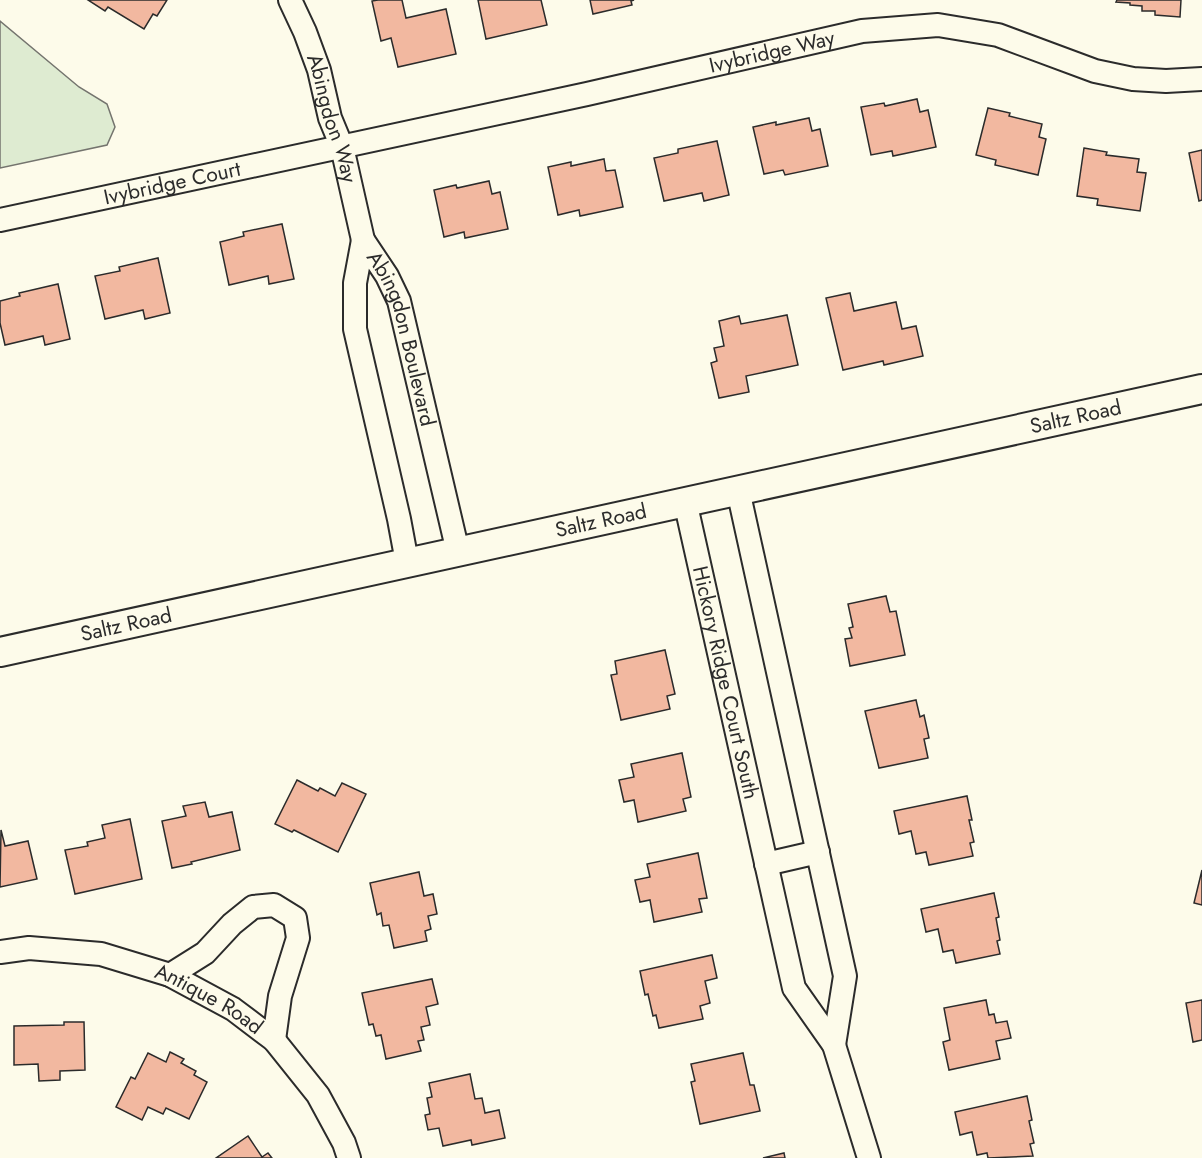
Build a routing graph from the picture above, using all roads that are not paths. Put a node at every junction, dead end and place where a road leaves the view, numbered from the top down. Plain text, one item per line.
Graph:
1 (290, 0) edge
2 (1202, 79) edge
3 (342, 147) junction
4 (0, 220) edge
5 (363, 240) junction
6 (1202, 389) edge
7 (738, 490) junction
8 (685, 501) junction
9 (458, 552) junction
10 (407, 562) junction
11 (0, 651) edge
12 (818, 852) junction
13 (766, 864) junction
14 (0, 952) edge
15 (170, 975) junction
16 (273, 1040) junction
17 (834, 1045) junction
18 (349, 1158) edge
19 (869, 1158) edge

1 - 3 street, Abingdon Way
2 - 3 street, Ivybridge Way
3 - 4 street, Ivybridge Court
3 - 5 street, Abingdon Way
5 - 9 street, Abingdon Boulevard
5 - 10 street, Abingdon Boulevard
6 - 7 street, Saltz Road
7 - 8 street, Saltz Road
7 - 12 street, Hickory Ridge Court South
8 - 9 street, Saltz Road
8 - 13 street, Hickory Ridge Court South
9 - 10 street, Saltz Road
10 - 11 street, Saltz Road
12 - 13 street
12 - 17 street, Hickory Ridge Court South
13 - 17 street, Hickory Ridge Court South
14 - 15 street, Antique Road
15 - 16 street, Antique Road
15 - 16 street
16 - 18 street, Antique Road
17 - 19 street, Hickory Ridge Court South

